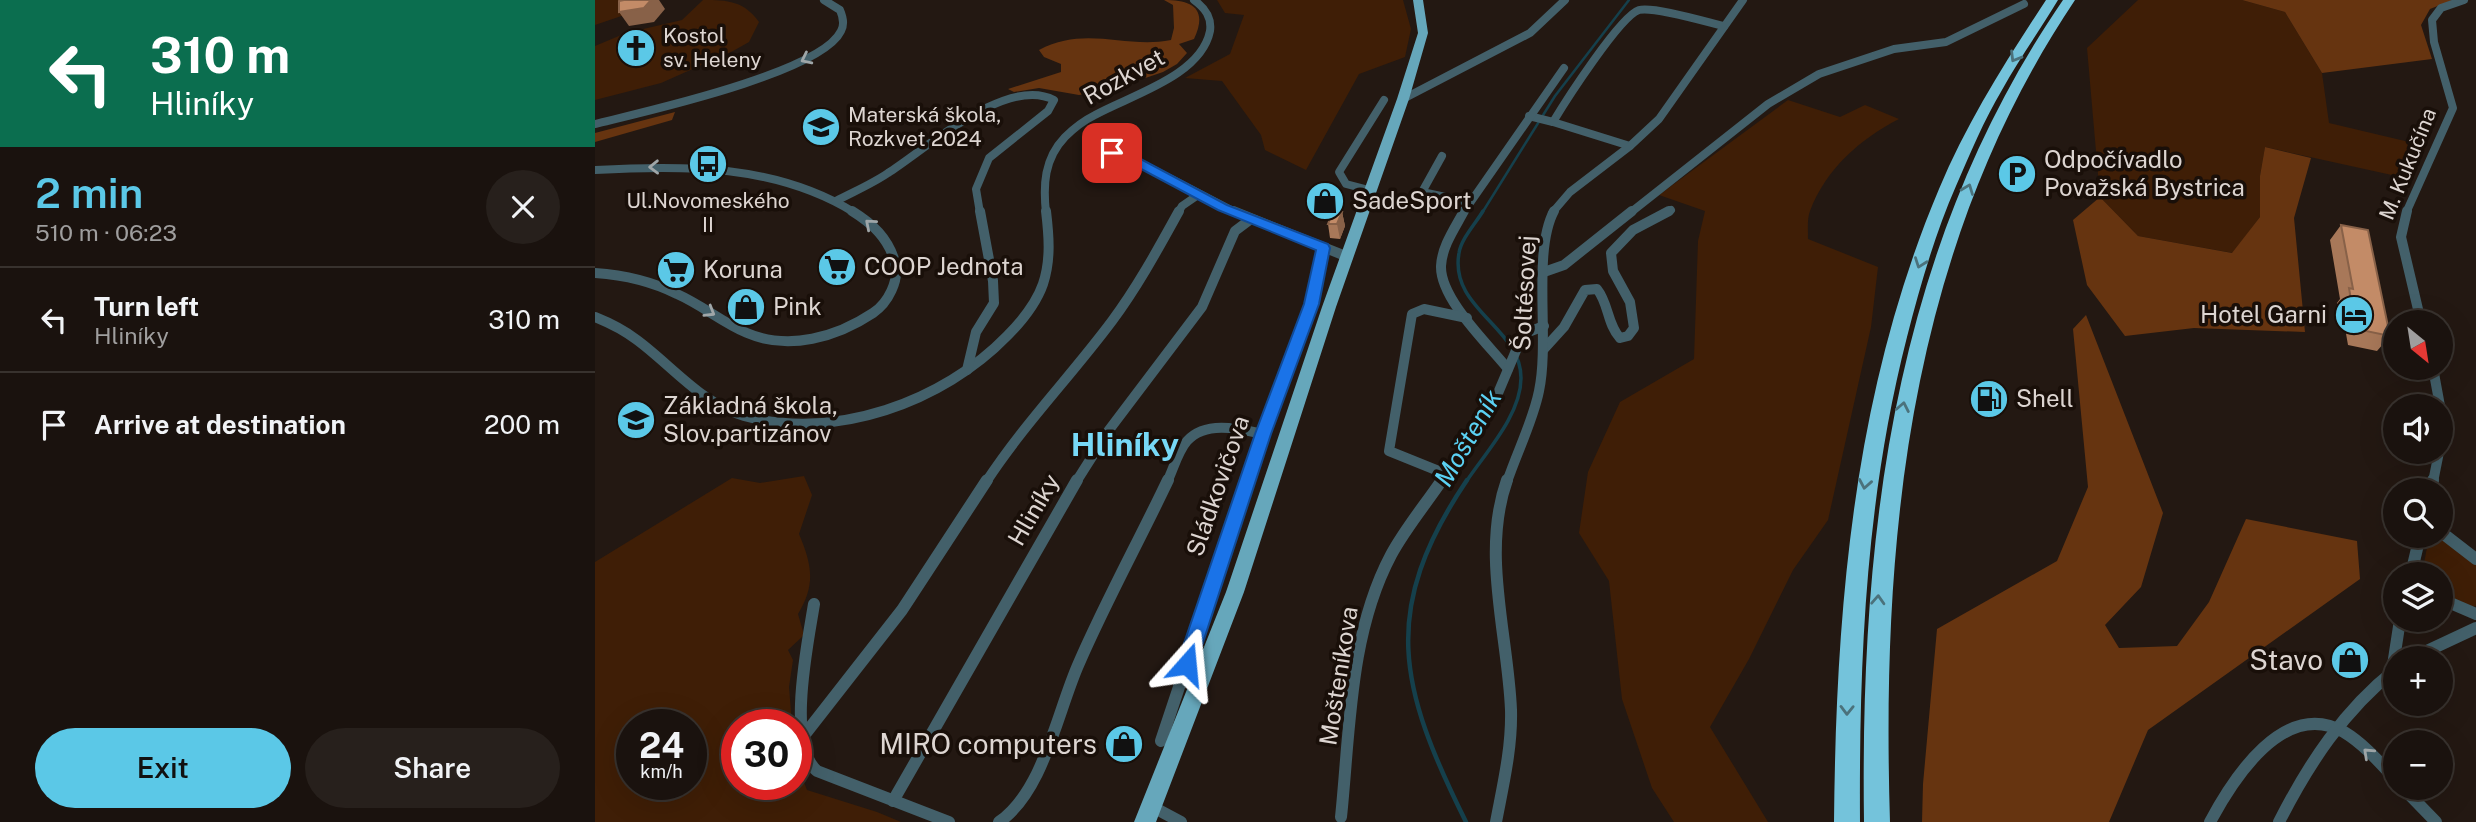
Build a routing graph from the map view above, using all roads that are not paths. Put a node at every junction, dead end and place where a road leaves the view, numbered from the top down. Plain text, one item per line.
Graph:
1 (824, 0) edge
2 (1194, 0) edge
3 (1418, 0) edge
4 (1565, 0) edge
5 (1743, 0) edge
6 (2052, 0) edge
7 (2069, 0) edge
8 (2465, 0) edge
9 (2024, 4) dead end
10 (1724, 26) junction
11 (1564, 68) dead end
12 (1403, 99) junction
13 (1384, 100) dead end
14 (1541, 119) junction
15 (595, 124) edge
16 (1630, 146) junction
17 (1112, 153) dead end
18 (1442, 156) dead end
19 (595, 170) edge
20 (1369, 190) junction
21 (1198, 195) junction
22 (836, 201) junction
23 (1469, 202) junction
24 (1671, 210) dead end
25 (1251, 219) junction
26 (1323, 248) junction
27 (1348, 257) junction
28 (1544, 272) junction
29 (595, 273) edge
30 (2418, 310) edge
31 (595, 317) edge
32 (1467, 318) junction
33 (1544, 326) junction
34 (1544, 349) junction
35 (1513, 359) junction
36 (967, 370) junction
37 (1263, 434) junction
38 (1446, 474) junction
39 (2453, 541) edge
40 (2476, 559) edge
41 (814, 604) dead end
42 (2453, 604) edge
43 (2476, 614) edge
44 (2476, 628) edge
45 (2438, 646) edge
46 (2383, 679) edge
47 (802, 709) edge
48 (812, 725) edge
49 (2337, 728) junction
50 (1166, 747) junction
51 (812, 766) edge
52 (2383, 767) edge
53 (2415, 800) edge
54 (893, 801) junction
55 (1148, 814) edge
56 (1847, 815) edge
57 (1341, 817) dead end
58 (1877, 818) edge
59 (949, 822) edge
60 (999, 822) edge
61 (1181, 822) edge
62 (1496, 822) edge
63 (2210, 822) edge
64 (2279, 822) edge
65 (2436, 822) edge

1 -> 15 street
2 - 36 street, Rozkvet
3 - 12 main road, Sládkovičova
4 - 12 street
5 - 10 street, Šoltésovej
6 -> 56 highway
58 -> 7 highway
8 - 30 street, M. Kukučína
9 - 28 street
10 - 14 street
10 - 16 street, Šoltésovej
11 - 14 street
12 - 20 main road, Sládkovičova
13 - 20 street
14 - 16 street
14 - 23 street
16 - 28 street, Šoltésovej
17 - 21 street
18 - 23 street
22 -> 19 street
20 - 27 main road, Sládkovičova
21 - 25 street
21 - 48 street
29 -> 22 street
22 - 36 street, Rozkvet
23 - 32 street
24 - 34 street
25 - 26 street
25 - 54 street, Hliníky
26 - 27 street
26 - 37 street, Sládkovičova
27 - 50 main road, Sládkovičova
28 - 33 street, Šoltésovej
31 - 36 street, Rozkvet
32 - 35 street
32 - 38 street
33 - 34 street, Šoltésovej
33 - 35 street
34 - 62 street, Šoltésovej
35 - 38 street, Mošteníkova
37 - 50 street, Sládkovičova
37 - 60 street
38 - 57 street, Mošteníkova
39 - 40 street
41 - 47 street
42 - 43 street
44 - 45 street
46 - 49 street
52 -> 49 street
49 - 63 street
49 - 64 street
50 - 55 main road, Sládkovičova
51 - 54 street
53 - 65 street
54 - 59 street
55 - 61 street

